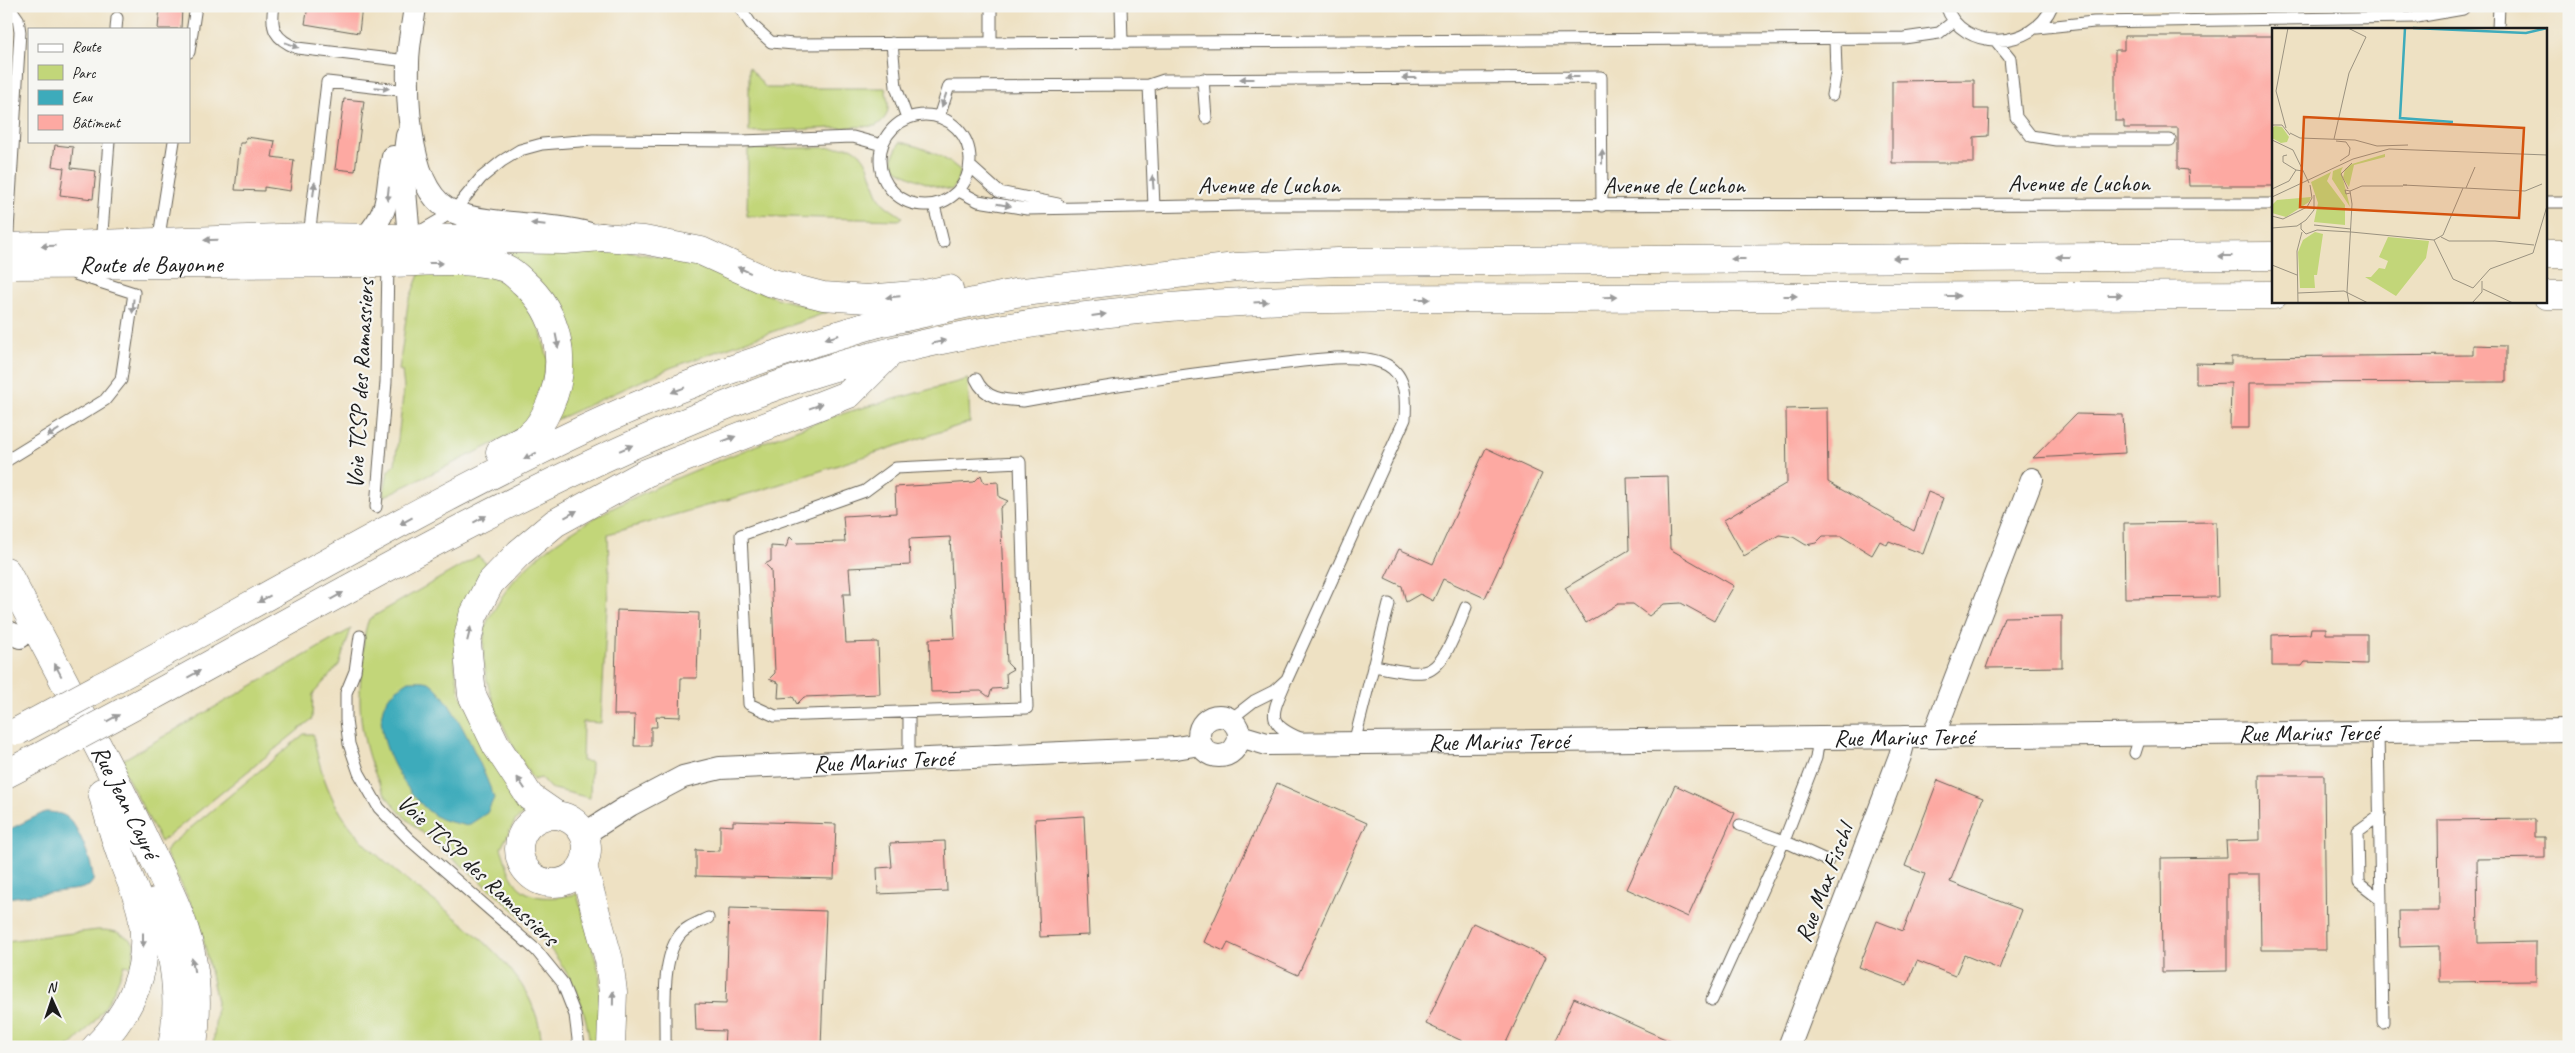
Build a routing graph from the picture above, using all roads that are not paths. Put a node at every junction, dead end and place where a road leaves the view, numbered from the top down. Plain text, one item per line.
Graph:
1 (9, 6) edge
2 (196, 6) edge
3 (274, 6) edge
4 (415, 6) edge
5 (739, 6) edge
6 (991, 6) edge
7 (1121, 6) edge
8 (1946, 6) edge
9 (2052, 6) edge
10 (2465, 6) edge
11 (2499, 6) edge
12 (1954, 21) junction
13 (2037, 28) junction
14 (2498, 28) edge
15 (1835, 39) junction
16 (1122, 42) junction
17 (1996, 42) junction
18 (892, 43) junction
19 (991, 43) junction
20 (190, 45) edge
21 (408, 61) junction
22 (1203, 80) junction
23 (1149, 85) junction
24 (408, 93) junction
25 (1832, 95) dead end
26 (938, 117) junction
27 (907, 118) junction
28 (1206, 118) dead end
29 (409, 120) junction
30 (10, 123) edge
31 (2170, 140) dead end
32 (108, 142) edge
33 (174, 142) edge
34 (882, 145) junction
35 (970, 166) junction
36 (8, 176) edge
37 (958, 191) junction
38 (2548, 202) edge
39 (2569, 202) edge
40 (934, 204) junction
41 (2272, 204) edge
42 (1602, 206) junction
43 (1074, 207) junction
44 (1154, 207) junction
45 (454, 212) junction
46 (309, 237) junction
47 (602, 237) junction
48 (409, 238) junction
49 (944, 242) dead end
50 (7, 247) edge
51 (377, 250) junction
52 (158, 253) junction
53 (101, 254) junction
54 (2548, 254) edge
55 (2569, 254) edge
56 (2272, 256) edge
57 (6, 265) edge
58 (50, 266) junction
59 (1236, 267) junction
60 (2272, 295) edge
61 (2548, 295) edge
62 (2569, 295) edge
63 (891, 352) junction
64 (976, 379) dead end
65 (6, 461) edge
66 (2032, 479) dead end
67 (449, 498) junction
68 (376, 507) dead end
69 (6, 572) edge
70 (1389, 604) dead end
71 (1466, 607) dead end
72 (6, 609) edge
73 (13, 634) edge
74 (360, 636) dead end
75 (1373, 666) junction
76 (1287, 679) junction
77 (909, 712) junction
78 (1236, 728) junction
79 (2569, 730) edge
80 (2378, 732) junction
81 (12, 735) edge
82 (1905, 737) junction
83 (1933, 737) junction
84 (1819, 738) junction
85 (1311, 743) junction
86 (1354, 743) junction
87 (1200, 744) junction
88 (909, 760) junction
89 (6, 774) edge
90 (102, 792) junction
91 (556, 815) junction
92 (2380, 815) junction
93 (1740, 825) dead end
94 (584, 834) junction
95 (1784, 841) junction
96 (1828, 861) dead end
97 (583, 866) junction
98 (2381, 900) junction
99 (708, 918) dead end
100 (1712, 1000) dead end
101 (2383, 1022) dead end
102 (96, 1047) edge
103 (172, 1047) edge
104 (192, 1047) edge
105 (579, 1047) edge
106 (611, 1047) edge
107 (665, 1047) edge
108 (1789, 1047) edge

1 - 30 lane
2 - 20 lane
3 -> 21 lane
4 - 21 street
5 - 18 lane
6 - 19 lane
7 - 16 lane
8 - 12 lane
9 - 13 lane
10 - 13 lane
11 - 14 lane
12 - 15 lane
12 - 17 lane
13 - 17 lane
15 - 16 lane
15 - 25 lane
16 - 19 lane
17 - 31 lane
18 - 19 lane
18 - 27 lane
21 - 24 street
22 - 23 lane
22 - 28 lane
42 -> 22 lane
23 -> 26 lane
44 -> 23 lane
24 - 29 street
46 -> 24 lane
24 -> 51 street
26 - 27 lane
26 - 35 lane
27 - 34 lane
29 - 45 street
29 - 48 street
30 - 36 lane
32 - 53 lane
33 - 52 lane
34 - 40 lane
34 - 45 lane
35 - 37 lane
35 - 43 lane
36 - 50 lane
37 - 40 lane
37 -> 43 lane
38 - 39 lane
40 - 49 lane
41 - 42 lane, Avenue de Luchon
42 - 44 lane, Avenue de Luchon
43 - 44 lane, Avenue de Luchon
47 -> 45 street
45 - 48 lane
46 - 51 main road, Route de Bayonne
46 -> 52 main road, Route de Bayonne
47 - 48 main road, Route de Bayonne
59 -> 47 main road, Route de Bayonne
48 - 51 main road, Route de Bayonne
53 -> 50 main road, Route de Bayonne
51 - 52 main road, Route de Bayonne
51 -> 67 main road
51 - 68 lane, Voie TCSP des Ramassiers
52 - 53 main road, Route de Bayonne
53 - 58 main road, Route de Bayonne
54 - 55 main road
56 -> 59 main road
57 - 58 main road, Route de Bayonne
58 -> 65 lane
59 -> 67 main road
63 -> 60 main road
61 - 62 main road
89 -> 63 main road, bridge
91 -> 63 main road
64 - 76 lane
66 - 83 street
67 -> 81 main road, bridge
104 -> 69 main road, Rue Jean Cayré
70 - 75 lane
71 - 75 lane
72 - 73 main road, Rue Jean Cayré
73 - 90 main road, Rue Jean Cayré
74 - 105 lane, Voie TCSP des Ramassiers
75 - 86 lane
76 - 78 lane
76 - 85 lane
77 - 77 lane
77 - 88 lane
78 - 85 street, Rue Marius Tercé
78 - 87 street, Rue Marius Tercé
78 - 87 street
79 - 80 street, Rue Marius Tercé
80 - 83 street, Rue Marius Tercé
80 - 92 lane
82 - 83 street, Rue Marius Tercé
82 - 84 street, Rue Marius Tercé
82 - 108 street, Rue Max Fischl
84 - 86 street, Rue Marius Tercé
84 - 95 lane
85 - 86 street, Rue Marius Tercé
87 - 88 street, Rue Marius Tercé
88 - 94 street, Rue Marius Tercé
90 -> 102 main road
90 - 103 main road, Rue Jean Cayré
91 - 94 main road
91 - 97 main road
92 - 98 lane
92 - 98 lane
93 - 95 lane
94 - 97 main road
95 - 96 lane
95 - 100 lane
106 -> 97 main road
98 - 101 lane
99 - 107 lane

